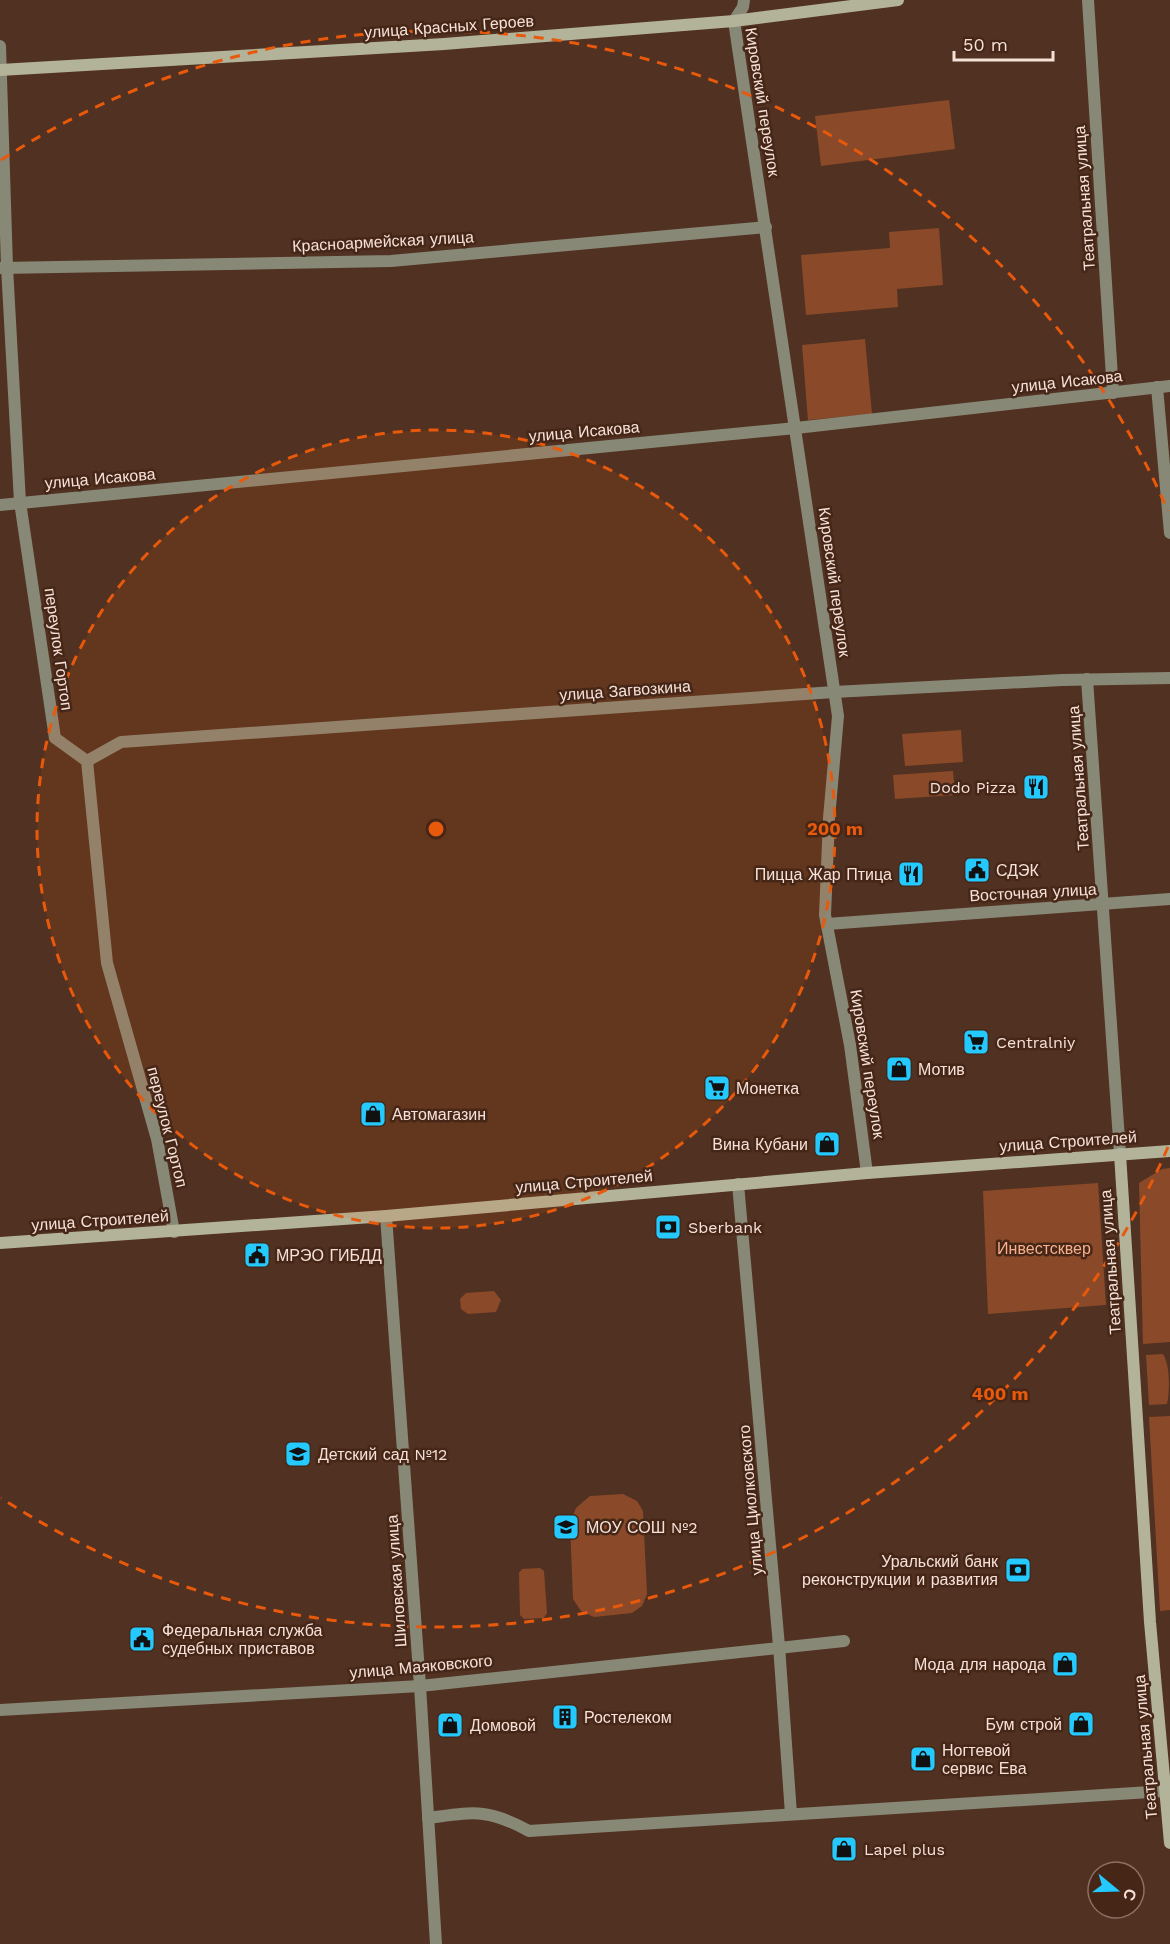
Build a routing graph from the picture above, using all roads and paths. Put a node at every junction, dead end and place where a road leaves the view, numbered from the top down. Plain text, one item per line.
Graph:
1 (744, 0) edge
2 (898, 0) edge
3 (1088, 0) edge
4 (734, 21) junction
5 (0, 46) edge
6 (1, 70) edge
7 (766, 227) junction
8 (3, 268) edge
9 (1170, 386) edge
10 (1157, 387) junction
11 (1113, 393) junction
12 (796, 428) junction
13 (20, 502) junction
14 (0, 505) edge
15 (1170, 532) edge
16 (1170, 678) edge
17 (1086, 679) junction
18 (834, 692) junction
19 (87, 761) junction
20 (1170, 899) edge
21 (1104, 904) junction
22 (827, 924) junction
23 (1170, 1151) edge
24 (1120, 1155) junction
25 (867, 1173) junction
26 (738, 1184) junction
27 (386, 1216) junction
28 (174, 1232) junction
29 (0, 1243) edge
30 (844, 1641) dead end
31 (779, 1646) junction
32 (420, 1686) junction
33 (0, 1710) edge
34 (1166, 1791) junction
35 (791, 1814) junction
36 (428, 1818) junction
37 (1170, 1843) edge
38 (436, 1944) edge

1 - 4 street, Кировский переулок
2 - 4 main road, улица Красных Героев
3 - 11 street, Театральная улица
4 - 6 main road, улица Красных Героев
4 - 7 street, Кировский переулок
5 - 6 street, переулок Гортоп
6 - 8 street, переулок Гортоп
7 - 8 street, Красноармейская улица
7 - 12 street, Кировский переулок
8 - 13 street, переулок Гортоп
9 - 10 street, улица Исакова
10 - 11 street, улица Исакова
10 - 15 street
11 - 12 street, улица Исакова
12 - 13 street, улица Исакова
12 - 18 street, Кировский переулок
13 - 14 street, улица Исакова
13 - 19 street, переулок Гортоп
16 - 17 street, улица Загвозкина
17 - 18 street, улица Загвозкина
17 - 21 street, Театральная улица
18 - 19 street, улица Загвозкина
18 - 22 street, Кировский переулок
19 - 28 street, переулок Гортоп
20 - 21 street, Восточная улица
21 - 22 street, Восточная улица
21 - 24 street, Театральная улица
22 - 25 street, Кировский переулок
23 - 24 main road, улица Строителей
24 - 25 main road, улица Строителей
24 - 34 main road, Театральная улица
25 - 26 main road, улица Строителей
26 - 27 main road, улица Строителей
26 - 31 street, улица Циолковского
27 - 28 main road, улица Строителей
27 - 32 street, Шиловская улица
28 - 29 main road, улица Строителей
30 - 31 street, улица Маяковского
31 - 32 street, улица Маяковского
31 - 35 street, улица Циолковского
32 - 33 street, улица Маяковского
32 - 36 street, Шиловская улица
34 - 35 street
34 - 37 main road, Театральная улица
35 - 36 street
36 - 38 street, Шиловская улица

